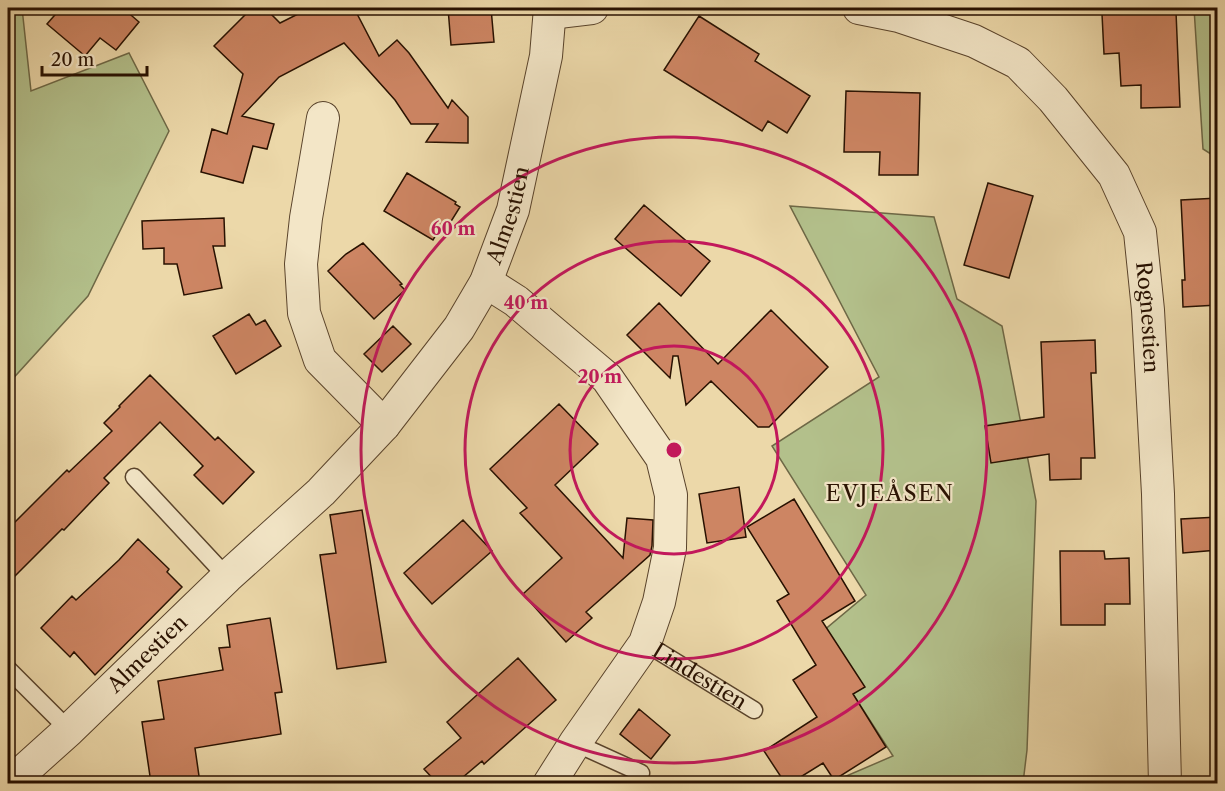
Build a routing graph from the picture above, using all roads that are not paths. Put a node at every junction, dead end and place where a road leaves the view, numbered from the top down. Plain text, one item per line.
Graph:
1 (592, 8) edge
2 (859, 8) edge
3 (550, 10) edge
4 (323, 118) dead end
5 (486, 282) junction
6 (384, 425) junction
7 (134, 477) dead end
8 (227, 577) junction
9 (645, 643) junction
10 (8, 669) edge
11 (754, 710) dead end
12 (69, 730) junction
13 (575, 743) junction
14 (641, 773) dead end
15 (9, 783) edge
16 (549, 783) edge
17 (1165, 783) edge

1 - 3 street
2 - 17 street, Rognestien
3 - 5 street, Almestien
4 - 6 street
5 - 6 street, Almestien
5 - 9 street, Lindestien
6 - 8 street, Almestien
7 - 8 lane
8 - 12 street, Almestien
9 - 11 lane, Lindestien
9 - 13 street, Lindestien
10 - 12 lane
12 - 15 street, Almestien
13 - 14 lane
13 - 16 street, Lindestien

